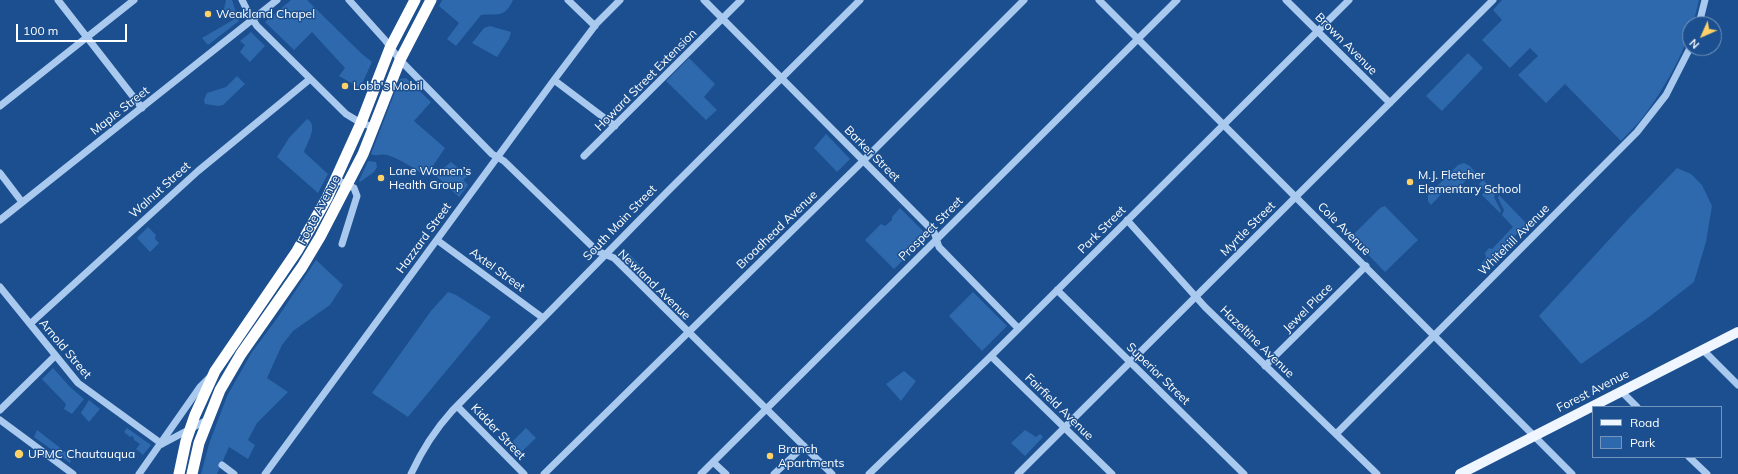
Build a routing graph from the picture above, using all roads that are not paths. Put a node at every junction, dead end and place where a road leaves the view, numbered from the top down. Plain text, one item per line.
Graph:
1 (58, 0) edge
2 (134, 0) edge
3 (242, 0) edge
4 (277, 0) edge
5 (349, 0) edge
6 (415, 0) edge
7 (431, 0) edge
8 (568, 0) edge
9 (620, 0) edge
10 (704, 0) edge
11 (741, 0) edge
12 (860, 0) edge
13 (1024, 0) edge
14 (1099, 0) edge
15 (1177, 0) edge
16 (1286, 0) edge
17 (1349, 0) edge
18 (1493, 0) edge
19 (1705, 0) edge
20 (1701, 16) edge
21 (722, 18) junction
22 (253, 20) junction
23 (595, 26) junction
24 (1318, 31) junction
25 (86, 38) junction
26 (1138, 39) junction
27 (390, 48) junction
28 (1686, 56) edge
29 (400, 60) junction
30 (310, 79) junction
31 (781, 79) junction
32 (554, 80) junction
33 (1390, 103) junction
34 (0, 106) edge
35 (142, 108) junction
36 (361, 124) junction
37 (1224, 125) junction
38 (615, 126) junction
39 (374, 127) junction
40 (584, 156) dead end
41 (498, 157) junction
42 (862, 161) junction
43 (0, 173) edge
44 (336, 180) junction
45 (348, 185) junction
46 (1296, 197) junction
47 (22, 202) junction
48 (0, 220) edge
49 (1127, 220) junction
50 (936, 239) junction
51 (437, 240) junction
52 (342, 244) dead end
53 (605, 254) junction
54 (1366, 266) junction
55 (0, 287) edge
56 (1056, 290) junction
57 (1196, 297) junction
58 (543, 318) junction
59 (30, 324) junction
60 (1018, 328) junction
61 (688, 332) junction
62 (1738, 332) edge
63 (1435, 335) junction
64 (1703, 350) junction
65 (55, 356) junction
66 (991, 356) junction
67 (1130, 363) junction
68 (1266, 366) junction
69 (216, 371) junction
70 (1738, 385) edge
71 (1621, 392) junction
72 (457, 406) junction
73 (1592, 406) edge
74 (1593, 406) edge
75 (1636, 406) edge
76 (766, 408) junction
77 (0, 410) edge
78 (0, 420) edge
79 (207, 420) junction
80 (191, 427) junction
81 (1064, 428) junction
82 (1336, 434) junction
83 (1534, 435) junction
84 (162, 444) junction
85 (804, 446) junction
86 (1690, 458) edge
87 (713, 462) junction
88 (222, 465) dead end
89 (73, 474) edge
90 (139, 474) edge
91 (179, 474) edge
92 (192, 474) edge
93 (234, 474) edge
94 (265, 474) edge
95 (411, 474) edge
96 (524, 474) edge
97 (544, 474) edge
98 (701, 474) edge
99 (726, 474) edge
100 (774, 474) edge
101 (832, 474) edge
102 (870, 474) edge
103 (1018, 474) edge
104 (1112, 474) edge
105 (1244, 474) edge
106 (1377, 474) edge
107 (1460, 474) edge
108 (1572, 474) edge
109 (1706, 474) edge

1 - 25 street
2 - 25 street
3 - 22 street
4 - 22 street, Maple Street
5 - 27 street, Newland Avenue
6 - 27 highway, Foote Avenue
7 - 29 highway, Foote Avenue
8 - 23 street
9 - 23 street, Hazzard Street
10 - 21 street, Barker Street
11 - 21 street, Howard Street Extension
12 - 31 street, South Main Street
13 - 42 street, Broadhead Avenue
14 - 26 street, Cole Avenue
15 - 26 street, Prospect Street
16 - 24 street, Brown Avenue
17 - 24 street, Park Street
18 - 33 street, Myrtle Street
19 - 20 street
21 - 31 street, Barker Street
21 - 38 street, Howard Street Extension
22 - 30 street
22 - 35 street, Maple Street
23 - 32 street, Hazzard Street
24 - 33 street, Brown Avenue
24 - 37 street, Park Street
25 - 34 street
25 - 35 street
26 - 37 street, Cole Avenue
26 - 50 street, Prospect Street
27 - 29 street, Newland Avenue
27 - 36 highway, Foote Avenue
28 - 63 street, Whitehill Avenue
29 - 39 highway, Foote Avenue
29 - 41 street, Newland Avenue
30 - 36 street
30 - 59 street, Walnut Street
31 - 42 street, Barker Street
31 - 53 street, South Main Street
32 - 38 street
32 - 41 street, Hazzard Street
33 - 46 street, Myrtle Street
35 - 47 street, Maple Street
36 - 39 street
36 - 44 highway, Foote Avenue
37 - 46 street, Cole Avenue
37 - 49 street, Park Street
38 - 40 street, Howard Street Extension
39 - 45 highway, Foote Avenue
41 - 51 street, Hazzard Street
41 - 53 street, Newland Avenue
42 - 50 street, Barker Street
42 - 61 street, Broadhead Avenue
43 - 47 street
44 - 45 street
44 - 69 highway, Foote Avenue
45 - 52 street
45 - 79 highway, Foote Avenue
46 - 54 street, Cole Avenue
46 - 57 street, Myrtle Street
47 - 48 street, Maple Street
49 - 56 street, Park Street
49 - 57 street, Hazeltine Avenue
50 - 60 street, Barker Street
50 - 76 street, Prospect Street
51 - 58 street, Axtel Street
51 - 94 street, Hazzard Street
53 - 58 street, South Main Street
53 - 61 street, Newland Avenue
54 - 63 street, Cole Avenue
54 - 68 street, Jewel Place
55 - 59 street, Arnold Street
56 - 60 street, Park Street
56 - 67 street, Superior Street
57 - 67 street, Myrtle Street
57 - 68 street, Hazeltine Avenue
58 - 72 street, South Main Street
59 - 65 street, Arnold Street
60 - 66 street, Park Street
61 - 76 street, Newland Avenue
61 - 97 street, Broadhead Avenue
62 - 64 main road, Forest Avenue
63 - 82 street, Whitehill Avenue
63 - 83 street, Cole Avenue
64 - 70 street
64 - 71 main road, Forest Avenue
65 - 77 street
65 - 84 street, Arnold Street
66 - 81 street, Fairfield Avenue
66 - 102 street, Park Street
67 - 81 street, Myrtle Street
67 - 105 street, Superior Street
68 - 82 street, Hazeltine Avenue
69 - 80 highway, Foote Avenue
69 - 84 street, Foote Avenue
71 - 74 main road, Forest Avenue
71 - 75 street
72 - 95 street, South Main Street
72 - 96 street, Kidder Street
73 - 83 main road, Forest Avenue
76 - 85 street, Newland Avenue
76 - 87 street, Prospect Street
78 - 89 street
79 - 80 street, Foote Avenue
79 - 92 highway, Foote Avenue
80 - 84 street, Foote Avenue
80 - 91 highway, Foote Avenue
81 - 103 street, Myrtle Street
81 - 104 street, Fairfield Avenue
82 - 106 street, Hazeltine Avenue
83 - 107 main road, Forest Avenue
83 - 108 street, Cole Avenue
84 - 90 street, Foote Avenue
85 - 100 street
85 - 101 street, Newland Avenue
86 - 109 street
87 - 98 street, Prospect Street
87 - 99 street
88 - 93 street

